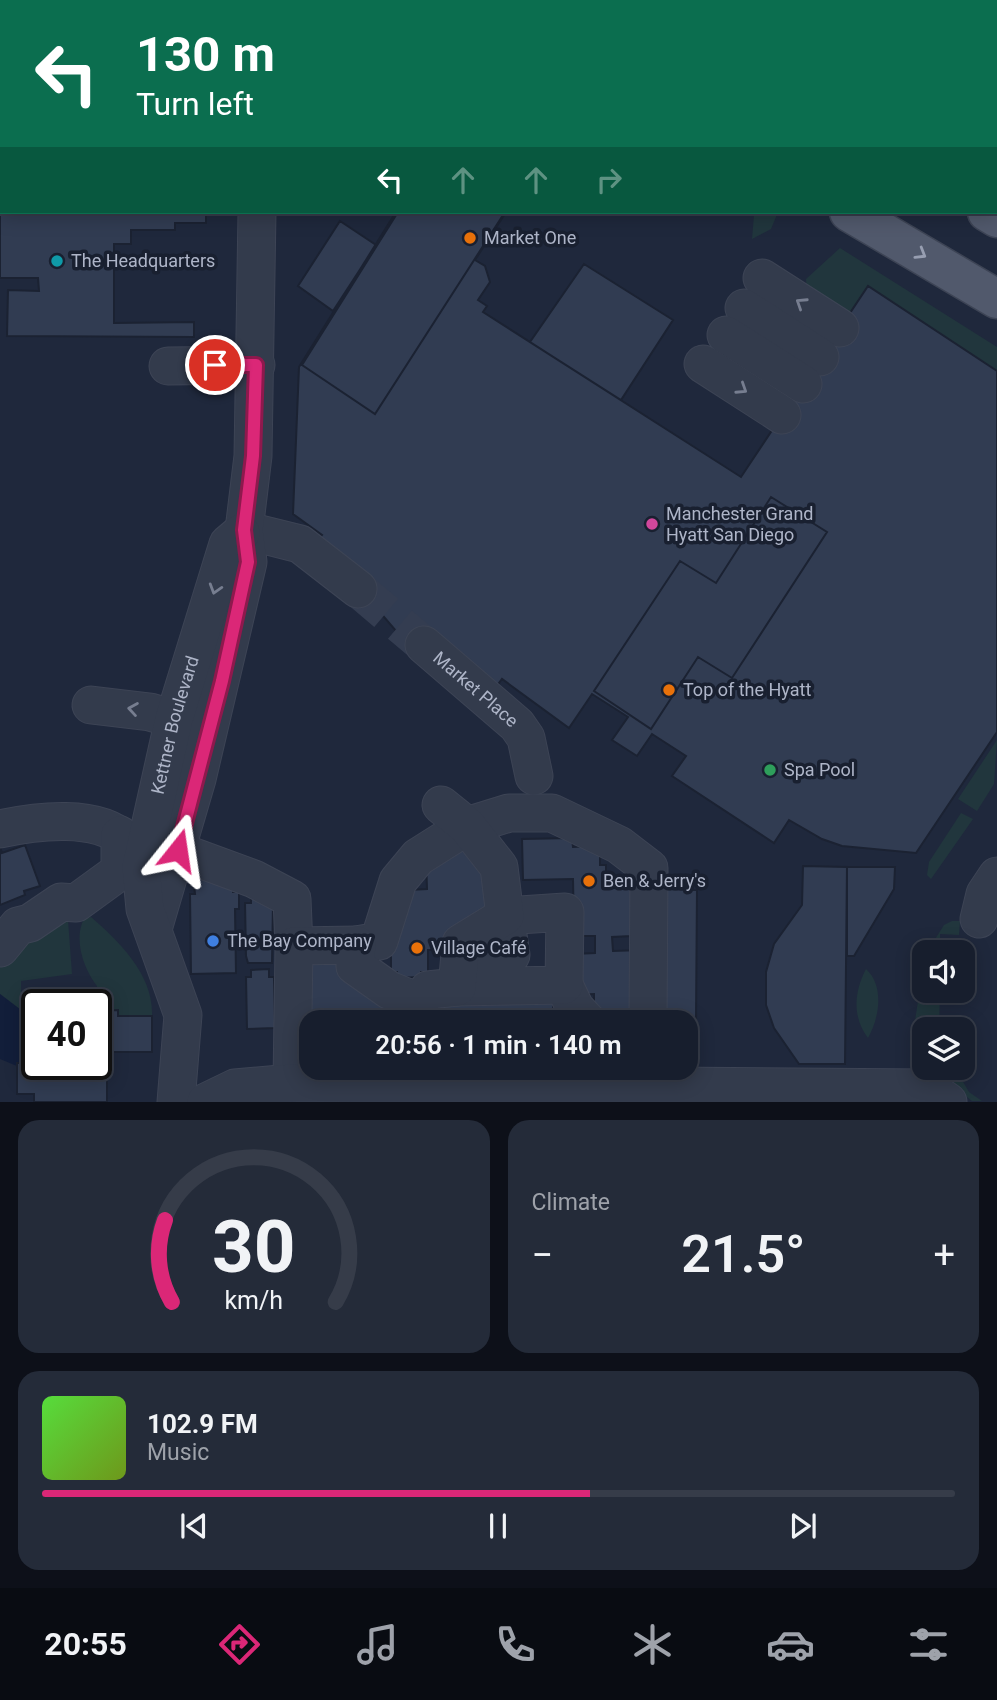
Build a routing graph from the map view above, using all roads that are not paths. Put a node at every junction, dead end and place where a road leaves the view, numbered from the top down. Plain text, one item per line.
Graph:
1 (257, 214) edge
2 (852, 214) edge
3 (997, 299) edge
4 (821, 356) joint
5 (703, 364) dead end
6 (256, 365) junction
7 (168, 366) dead end
8 (782, 415) dead end
9 (244, 530) junction
10 (358, 589) tunnel mouth
11 (424, 645) tunnel mouth
12 (91, 705) dead end
13 (174, 719) junction
14 (534, 776) dead end
15 (454, 815) junction
16 (0, 829) edge
17 (186, 854) dead end
18 (997, 876) edge
19 (505, 916) junction
20 (979, 919) dead end
21 (153, 929) junction
22 (6, 935) edge
23 (357, 945) junction
24 (294, 946) junction
25 (457, 981) junction
26 (564, 985) junction
27 (405, 1010) edge
28 (409, 1010) edge
29 (578, 1010) edge
30 (649, 1010) edge
31 (698, 1079) edge
32 (332, 1080) edge
33 (292, 1083) junction
34 (176, 1101) edge
35 (206, 1101) edge
36 (948, 1101) edge

1 - 6 street, Kettner Boulevard
2 -> 3 main road
4 -> 4 street
5 -> 8 street
6 - 7 street
6 - 9 street, Kettner Boulevard
9 - 10 street
9 -> 13 street, Kettner Boulevard
9 - 21 street, Kettner Boulevard
11 - 14 street, Market Place
13 -> 12 street
13 - 21 street, Kettner Boulevard
15 - 19 street
15 - 23 street
15 - 30 street
16 - 22 street
17 - 24 street
18 - 20 street
19 - 25 street
19 - 26 street
21 - 34 street, Kettner Boulevard
23 - 24 street
23 - 27 street
24 - 33 street
25 - 26 street
25 - 28 street
26 - 29 street
31 - 36 street
32 - 33 street
33 - 35 street

